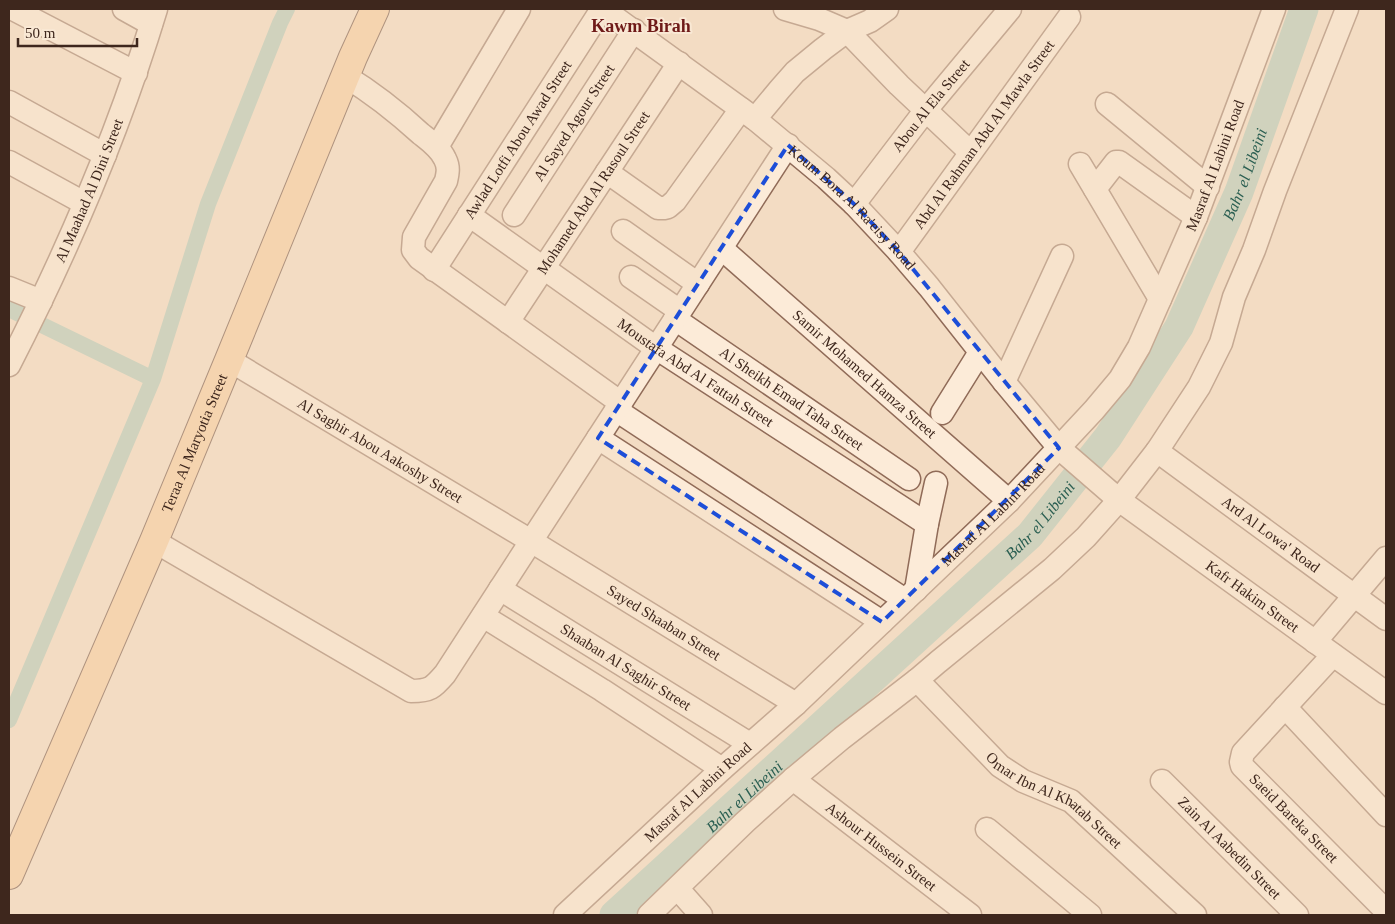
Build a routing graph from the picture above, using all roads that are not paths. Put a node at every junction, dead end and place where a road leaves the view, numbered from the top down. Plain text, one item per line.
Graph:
1 (13, 9) edge
2 (124, 9) edge
3 (376, 9) edge
4 (519, 9) edge
5 (785, 9) edge
6 (1010, 9) edge
7 (1274, 9) edge
8 (1347, 9) edge
9 (884, 10) edge
10 (606, 11) edge
11 (153, 16) edge
12 (1069, 17) dead end
13 (636, 19) edge
14 (847, 31) junction
15 (679, 63) junction
16 (136, 73) junction
17 (345, 76) junction
18 (9, 102) edge
19 (1107, 104) dead end
20 (925, 111) junction
21 (748, 114) junction
22 (788, 145) junction
23 (437, 148) junction
24 (970, 152) junction
25 (105, 154) junction
26 (9, 162) edge
27 (1080, 164) dead end
28 (607, 172) junction
29 (1208, 187) junction
30 (1095, 189) junction
31 (84, 203) junction
32 (854, 204) junction
33 (469, 215) junction
34 (514, 215) dead end
35 (1196, 217) junction
36 (623, 231) dead end
37 (721, 248) junction
38 (899, 252) junction
39 (1062, 256) dead end
40 (543, 268) junction
41 (434, 270) junction
42 (631, 277) dead end
43 (698, 284) junction
44 (9, 288) edge
45 (1160, 299) junction
46 (40, 301) junction
47 (677, 315) junction
48 (508, 322) junction
49 (14, 342) edge
50 (656, 348) junction
51 (980, 352) junction
52 (229, 360) junction
53 (9, 366) edge
54 (1004, 382) junction
55 (618, 407) junction
56 (942, 413) dead end
57 (598, 438) junction
58 (1059, 448) junction
59 (1156, 451) junction
60 (910, 479) dead end
61 (936, 483) dead end
62 (1119, 500) junction
63 (1009, 501) junction
64 (927, 524) junction
65 (154, 541) junction
66 (531, 541) junction
67 (1386, 558) edge
68 (500, 589) junction
69 (911, 595) junction
70 (1354, 596) junction
71 (483, 616) junction
72 (1386, 618) edge
73 (882, 622) junction
74 (1324, 648) junction
75 (917, 680) junction
76 (1386, 693) edge
77 (796, 704) junction
78 (1285, 708) junction
79 (750, 744) junction
80 (722, 769) junction
81 (793, 779) junction
82 (1162, 781) dead end
83 (1386, 815) edge
84 (987, 829) dead end
85 (9, 875) edge
86 (678, 889) junction
87 (1386, 911) edge
88 (565, 915) edge
89 (650, 915) edge
90 (701, 915) edge
91 (970, 915) edge
92 (1090, 915) edge
93 (1195, 915) edge
94 (1297, 915) edge

1 - 16 street
2 - 11 street
3 - 17 main road, Teraa Al Maryotia Street
4 - 23 street
5 - 14 street
6 - 20 street, Abou Al Ela Street
7 - 29 street, Masraf Al Labini Road
8 - 59 street
9 - 14 street
10 - 13 street
10 - 33 street, Awlad Lotfi Abou Awad Street
11 - 16 street, Al Maahad Al Dini Street
12 - 24 street, Abd Al Rahman Abd Al Mawla Street
13 - 15 street, Koum Bora Al Ra'eisy Road
13 - 34 street, Al Sayed Agour Street
14 - 20 street
14 - 21 street
15 - 21 street, Koum Bora Al Ra'eisy Road
15 - 28 street, Mohamed Abd Al Rasoul Street
16 - 25 street, Al Maahad Al Dini Street
17 - 23 street
17 - 52 main road, Teraa Al Maryotia Street
18 - 25 street
19 - 29 street
20 - 24 street
20 - 32 street, Abou Al Ela Street
21 - 22 street, Koum Bora Al Ra'eisy Road
21 - 28 street
22 - 32 street, Koum Bora Al Ra'eisy Road
22 - 37 street
23 - 41 street
24 - 38 street, Abd Al Rahman Abd Al Mawla Street
25 - 31 street, Al Maahad Al Dini Street
26 - 31 street
27 - 30 street
28 - 40 street, Mohamed Abd Al Rasoul Street
29 - 35 street, Masraf Al Labini Road
30 - 35 street
30 - 45 street
31 - 46 street, Al Maahad Al Dini Street
32 - 38 street, Koum Bora Al Ra'eisy Road
33 - 40 street, Moustafa Abd Al Fattah Street
33 - 41 street, Awlad Lotfi Abou Awad Street
35 - 45 street, Masraf Al Labini Road
36 - 43 street
37 - 43 street
37 - 63 street, Samir Mohamed Hamza Street
38 - 51 street, Koum Bora Al Ra'eisy Road
39 - 54 street
40 - 48 street, Mohamed Abd Al Rasoul Street
40 - 50 street, Moustafa Abd Al Fattah Street
41 - 48 street
42 - 47 street, Al Sheikh Emad Taha Street
43 - 47 street
44 - 46 street
45 - 58 street, Masraf Al Labini Road
46 - 49 street, Al Maahad Al Dini Street
47 - 50 street
47 - 60 street, Al Sheikh Emad Taha Street
48 - 55 street
49 - 53 street, Al Maahad Al Dini Street
50 - 55 street
50 - 64 street, Moustafa Abd Al Fattah Street
51 - 54 street, Koum Bora Al Ra'eisy Road
51 - 56 street
52 - 65 main road, Teraa Al Maryotia Street
52 - 66 street, Al Saghir Abou Aakoshy Street
54 - 58 street, Koum Bora Al Ra'eisy Road
55 - 57 street
55 - 69 street
57 - 66 street
57 - 73 street
58 - 62 street, Kafr Hakim Street
58 - 63 street, Masraf Al Labini Road
59 - 62 street
59 - 70 street, Ard Al Lowa' Road
61 - 64 street
62 - 74 street, Kafr Hakim Street
62 - 75 street
63 - 69 street, Masraf Al Labini Road
64 - 69 street
65 - 71 street
65 - 85 main road, Teraa Al Maryotia Street
66 - 68 street
66 - 77 street, Sayed Shaaban Street
67 - 70 street, Saeid Bareka Street
68 - 71 street
68 - 79 street, Shaaban Al Saghir Street
69 - 73 street, Masraf Al Labini Road
70 - 72 street, Ard Al Lowa' Road
70 - 74 street, Saeid Bareka Street
71 - 80 street
73 - 77 street, Masraf Al Labini Road
74 - 76 street, Kafr Hakim Street
74 - 78 street, Saeid Bareka Street
75 - 81 street
75 - 93 street, Omar Ibn Al Khatab Street
77 - 79 street, Masraf Al Labini Road
78 - 83 street
78 - 87 street, Saeid Bareka Street
79 - 80 street, Masraf Al Labini Road
80 - 88 street, Masraf Al Labini Road
81 - 86 street
81 - 91 street, Ashour Hussein Street
82 - 94 street, Zain Al Aabedin Street
84 - 92 street
86 - 89 street
86 - 90 street

